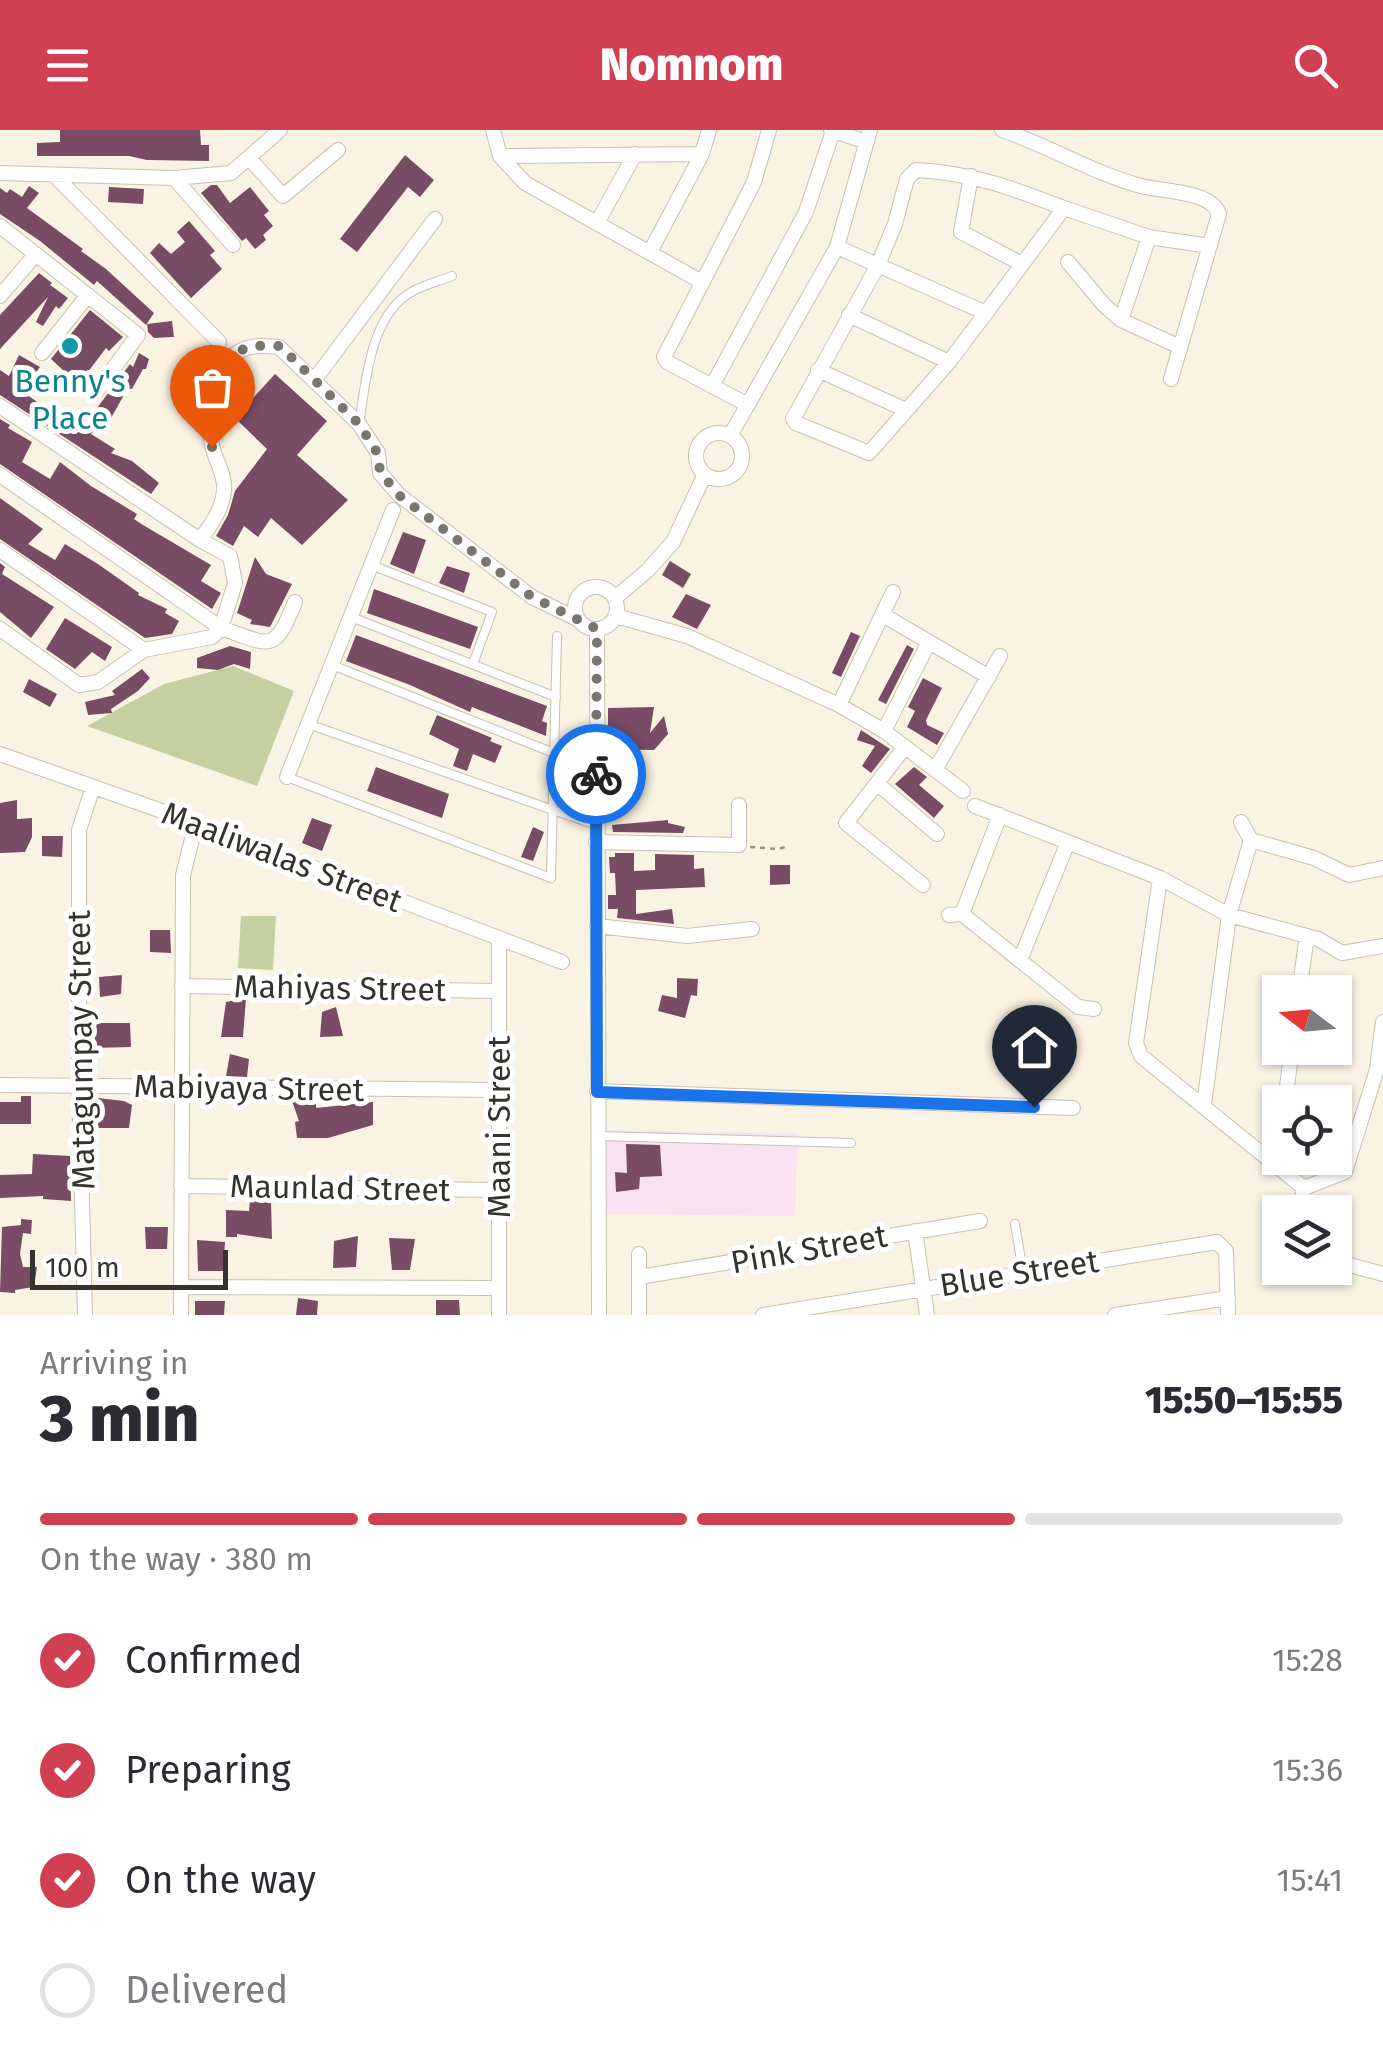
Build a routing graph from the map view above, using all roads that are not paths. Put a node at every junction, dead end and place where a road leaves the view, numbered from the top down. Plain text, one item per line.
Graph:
1 (280, 130) edge
2 (493, 130) edge
3 (709, 130) edge
4 (769, 130) edge
5 (832, 130) edge
6 (1002, 130) edge
7 (868, 136) edge
8 (338, 150) dead end
9 (635, 154) junction
10 (702, 154) junction
11 (500, 156) junction
12 (249, 158) junction
13 (0, 173) edge
14 (54, 175) junction
15 (970, 176) junction
16 (174, 178) junction
17 (1064, 208) junction
18 (436, 219) dead end
19 (597, 223) junction
20 (0, 226) edge
21 (1149, 236) junction
22 (233, 245) dead end
23 (1210, 246) junction
24 (836, 247) junction
25 (650, 252) junction
26 (35, 255) junction
27 (1068, 262) dead end
28 (1022, 264) junction
29 (878, 265) junction
30 (452, 276) dead end
31 (702, 282) junction
32 (88, 295) junction
33 (0, 296) edge
34 (986, 312) junction
35 (849, 315) junction
36 (1121, 320) junction
37 (218, 342) dead end
38 (1180, 347) junction
39 (42, 354) dead end
40 (949, 362) junction
41 (818, 370) junction
42 (315, 379) junction
43 (1171, 379) dead end
44 (712, 386) junction
45 (96, 392) dead end
46 (748, 405) junction
47 (0, 406) edge
48 (906, 410) junction
49 (359, 424) junction
50 (730, 436) junction
51 (705, 474) junction
52 (0, 475) edge
53 (394, 510) dead end
54 (200, 540) junction
55 (0, 550) edge
56 (371, 566) junction
57 (894, 592) dead end
58 (615, 598) junction
59 (295, 602) dead end
60 (883, 615) junction
61 (616, 616) junction
62 (351, 617) junction
63 (579, 620) junction
64 (221, 628) junction
65 (0, 629) edge
66 (597, 629) junction
67 (557, 636) dead end
68 (928, 642) junction
69 (144, 650) junction
70 (1000, 656) dead end
71 (472, 664) junction
72 (332, 665) junction
73 (989, 677) junction
74 (556, 697) junction
75 (839, 705) junction
76 (308, 724) junction
77 (884, 731) junction
78 (905, 747) junction
79 (554, 753) junction
80 (0, 754) edge
81 (935, 770) junction
82 (287, 777) joint
83 (879, 785) junction
84 (93, 787) junction
85 (962, 791) dead end
86 (739, 805) dead end
87 (976, 806) dead end
88 (555, 810) junction
89 (1000, 815) junction
90 (1241, 822) dead end
91 (196, 823) junction
92 (596, 825) junction
93 (937, 834) dead end
94 (1252, 840) junction
95 (596, 842) junction
96 (1068, 842) junction
97 (1383, 868) edge
98 (1160, 878) junction
99 (923, 885) dead end
100 (1229, 915) junction
101 (597, 926) junction
102 (752, 929) dead end
103 (1307, 936) junction
104 (499, 939) junction
105 (1383, 946) edge
106 (1020, 960) junction
107 (562, 962) dead end
108 (1301, 975) edge
109 (182, 986) junction
110 (499, 990) junction
111 (1094, 1009) dead end
112 (1383, 1022) edge
113 (0, 1085) edge
114 (79, 1086) junction
115 (182, 1087) junction
116 (499, 1090) junction
117 (597, 1092) junction
118 (1204, 1105) junction
119 (1073, 1108) dead end
120 (598, 1136) junction
121 (851, 1143) dead end
122 (1262, 1152) edge
123 (1289, 1175) edge
124 (181, 1186) junction
125 (1304, 1188) junction
126 (499, 1190) junction
127 (1303, 1195) edge
128 (980, 1221) dead end
129 (1015, 1224) dead end
130 (916, 1231) junction
131 (639, 1254) dead end
132 (1352, 1266) edge
133 (1023, 1272) junction
134 (1383, 1274) edge
135 (639, 1277) junction
136 (181, 1287) junction
137 (499, 1288) junction
138 (922, 1288) junction
139 (1228, 1298) junction
140 (85, 1315) edge
141 (182, 1315) edge
142 (499, 1315) edge
143 (599, 1315) edge
144 (639, 1315) edge
145 (762, 1315) edge
146 (926, 1315) edge
147 (1115, 1315) edge
148 (1228, 1315) edge

1 - 12 street
2 - 11 street
3 - 10 street
4 - 31 street
5 - 7 street
5 - 44 street
6 - 23 street
7 - 24 street
8 - 12 street
9 - 10 street
9 - 11 street
9 - 19 street
10 - 25 street
11 - 19 street
12 - 16 street
13 - 14 street
14 - 16 street
14 - 37 street
15 - 17 street
15 - 28 street
15 - 29 street
16 - 22 street
17 - 21 street
17 - 28 street
18 - 42 street
19 - 25 street
20 - 26 street
21 - 23 street
21 - 36 street
23 - 38 street
24 - 29 street
24 - 46 street
25 - 31 street
26 - 32 street
26 - 33 street
27 - 36 street
28 - 34 street
29 - 34 street
29 - 35 street
30 - 49 lane
31 - 44 street
32 - 39 street
32 - 45 street
34 - 40 street
35 - 40 street
35 - 41 street
36 - 38 street
38 - 43 street
40 - 48 street
41 - 48 street
41 - 48 street
42 - 49 street
42 - 54 street
44 - 46 street
46 - 50 street
47 - 54 street
49 - 63 street
50 - 51 street
50 - 51 street
51 - 58 street
52 - 64 street
53 - 56 street
54 - 64 street
55 - 69 street
56 - 62 street
56 - 71 lane
57 - 60 street
58 - 61 street
58 - 63 street
59 - 64 street
60 - 68 street
60 - 75 street
61 - 66 street
61 - 75 street
62 - 71 lane
62 - 72 street
63 - 66 street
64 - 69 street
65 - 69 street
66 - 92 street
67 - 74 lane
68 - 73 street
68 - 77 street
70 - 73 street
71 - 74 lane
72 - 76 street
72 - 79 lane
73 - 81 street
74 - 79 lane
75 - 77 street
76 - 82 street
76 - 88 lane
77 - 78 street
78 - 81 street
78 - 83 street
79 - 88 lane
80 - 84 street, Maaliwalas Street
81 - 85 street
82 - 88 lane
83 - 93 street
83 - 99 street
84 - 91 street, Maaliwalas Street
84 - 114 street, Matagumpay Street
86 - 95 street
87 - 89 street
88 - 92 lane
89 - 96 street
89 - 106 street
90 - 94 street
91 - 104 street, Maaliwalas Street
91 - 109 street
92 - 95 street
94 - 97 street
94 - 100 street
95 - 101 street
96 - 98 street
96 - 106 street
98 - 100 street
98 - 118 street
100 - 103 street
100 - 118 street
101 - 102 street
101 - 117 street
103 - 105 street
103 - 108 street
104 - 107 street, Maaliwalas Street
104 - 110 street, Maani Street
106 - 111 street
109 - 110 street, Mahiyas Street
109 - 115 street
110 - 116 street, Maani Street
112 - 125 street
113 - 114 street, Mabiyaya Street
114 - 115 street, Mabiyaya Street
114 - 140 street, Matagumpay Street
115 - 116 street, Mabiyaya Street
115 - 124 street
116 - 126 street, Maani Street
117 - 119 street
117 - 120 street
118 - 122 street
120 - 121 lane
120 - 143 street
123 - 125 street
124 - 126 street, Maunlad Street
124 - 136 street
125 - 127 street
126 - 137 street, Maani Street
128 - 130 street, Pink Street
129 - 133 lane
130 - 135 street, Pink Street
130 - 138 street
131 - 135 street
132 - 134 street
133 - 138 street, Blue Street
133 - 139 street, Blue Street
135 - 144 street
136 - 137 street
136 - 141 street
137 - 142 street, Maani Street
138 - 145 street, Blue Street
138 - 146 street
139 - 147 street
139 - 148 street

